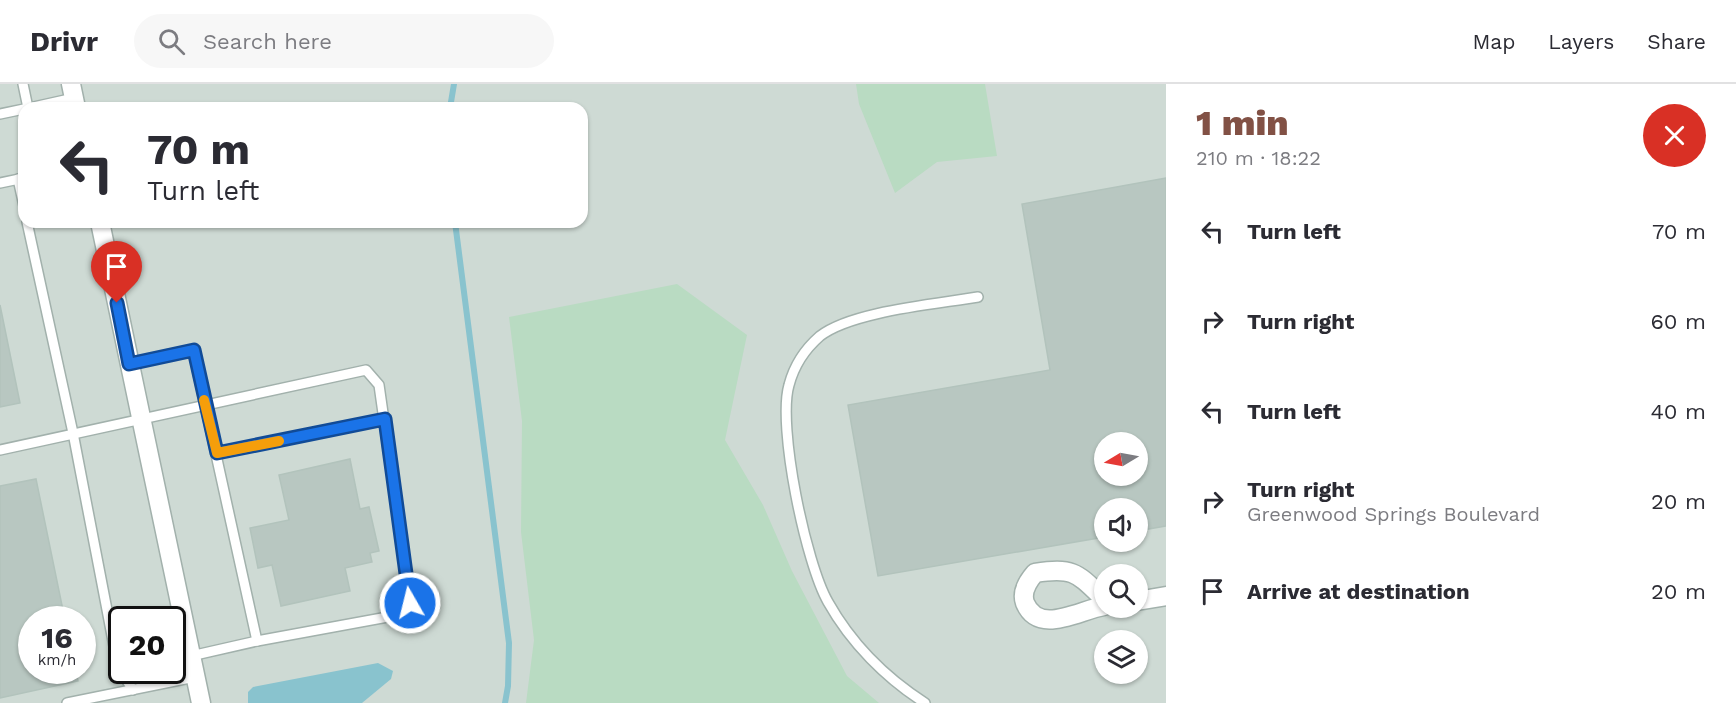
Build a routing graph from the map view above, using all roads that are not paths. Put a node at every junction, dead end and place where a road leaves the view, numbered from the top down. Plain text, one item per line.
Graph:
1 (23, 84) edge
2 (74, 97) edge
3 (26, 102) edge
4 (53, 102) edge
5 (18, 110) edge
6 (0, 114) edge
7 (18, 180) edge
8 (0, 183) edge
9 (28, 228) edge
10 (101, 228) edge
11 (978, 297) dead end
12 (129, 364) junction
13 (205, 404) junction
14 (141, 419) junction
15 (385, 419) junction
16 (73, 433) junction
17 (0, 450) edge
18 (217, 453) junction
19 (1094, 589) edge
20 (1166, 596) edge
21 (1148, 599) edge
22 (1094, 609) edge
23 (257, 641) junction
24 (191, 656) junction
25 (195, 677) junction
26 (133, 690) junction
27 (67, 703) edge
28 (201, 703) edge
29 (925, 703) edge

1 - 3 lane
2 - 4 lane
5 - 6 lane
7 - 8 lane
9 - 16 lane
10 - 12 street
11 - 29 lane
12 - 13 lane
12 - 14 street
13 - 14 lane
13 - 15 lane
13 - 18 lane
14 - 16 lane
14 - 24 street
15 - 18 lane
15 - 23 lane
16 - 17 lane
16 - 26 lane
18 - 23 lane
19 - 22 street
20 - 21 street
23 - 24 lane
24 - 25 street
25 - 26 lane
25 - 28 street
26 - 27 lane

